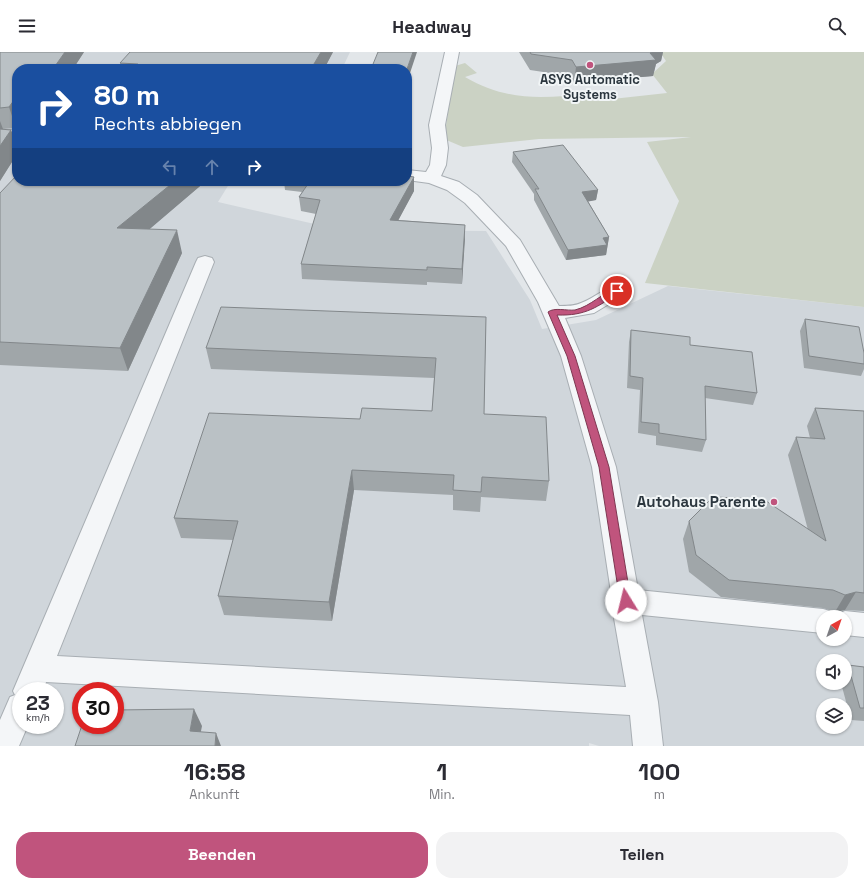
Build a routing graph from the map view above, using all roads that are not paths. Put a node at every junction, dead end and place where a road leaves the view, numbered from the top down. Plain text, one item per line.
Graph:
1 (452, 52) edge
2 (0, 135) edge
3 (12, 136) edge
4 (412, 175) edge
5 (432, 178) junction
6 (205, 262) dead end
7 (617, 291) dead end
8 (552, 312) junction
9 (626, 601) junction
10 (816, 620) edge
11 (852, 624) edge
12 (864, 625) edge
13 (33, 680) edge
14 (643, 702) junction
15 (12, 728) edge
16 (4, 746) edge
17 (648, 746) edge

1 - 5 street
2 - 3 street
4 - 5 street
5 - 8 street
6 - 13 street
7 - 8 street
8 - 9 street
9 - 10 street
9 - 14 street
11 - 12 street
13 - 14 street
14 - 17 street
15 - 16 street

